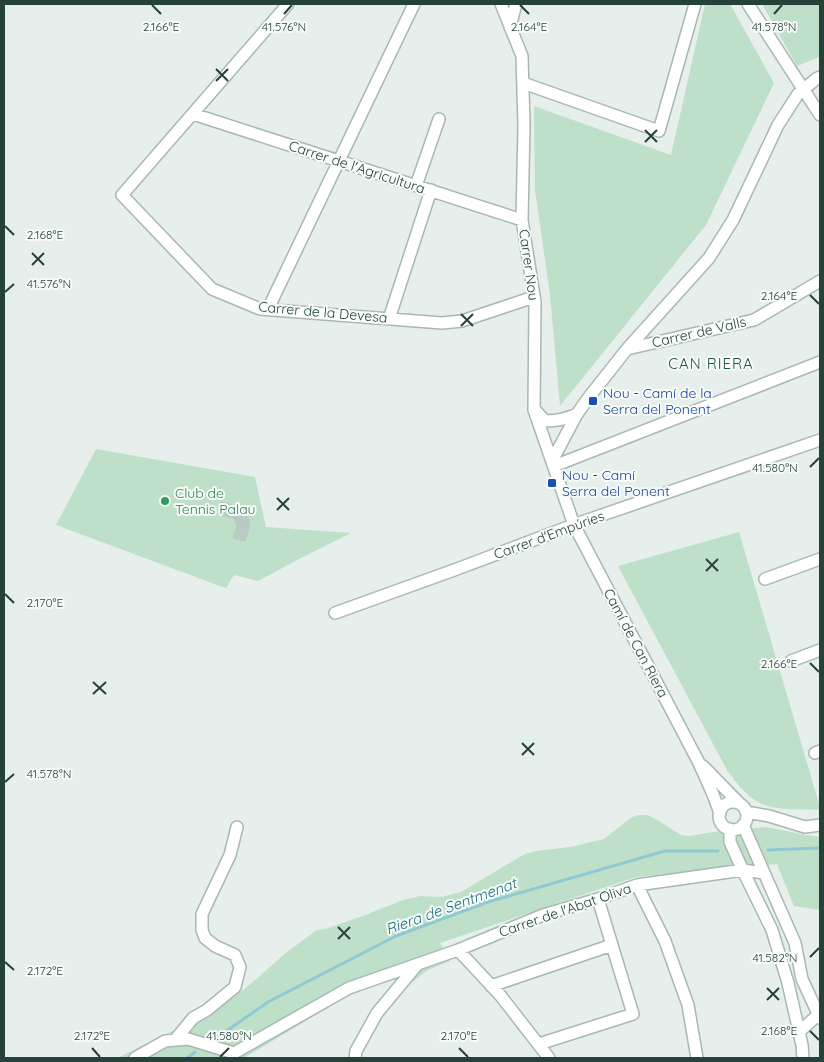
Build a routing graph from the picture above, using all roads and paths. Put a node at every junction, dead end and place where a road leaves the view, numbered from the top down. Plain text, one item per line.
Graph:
1 (288, 4) edge
2 (414, 4) edge
3 (501, 4) edge
4 (516, 4) edge
5 (695, 4) edge
6 (748, 4) edge
7 (510, 27) junction
8 (820, 77) edge
9 (523, 83) junction
10 (803, 90) junction
11 (193, 114) junction
12 (820, 116) edge
13 (439, 119) dead end
14 (338, 161) junction
15 (416, 186) junction
16 (431, 190) junction
17 (522, 220) junction
18 (820, 281) edge
19 (534, 297) junction
20 (268, 309) junction
21 (389, 318) junction
22 (627, 349) junction
23 (820, 362) edge
24 (534, 410) junction
25 (578, 414) junction
26 (820, 440) edge
27 (553, 464) junction
28 (574, 525) junction
29 (820, 559) edge
30 (765, 579) dead end
31 (335, 613) dead end
32 (820, 650) edge
33 (791, 661) dead end
34 (698, 761) junction
35 (743, 807) junction
36 (720, 814) junction
37 (743, 825) junction
38 (820, 825) edge
39 (237, 828) dead end
40 (730, 829) junction
41 (743, 870) junction
42 (764, 873) junction
43 (637, 885) junction
44 (598, 898) junction
45 (612, 945) junction
46 (458, 950) junction
47 (418, 964) junction
48 (491, 986) junction
49 (820, 1015) edge
50 (799, 1032) junction
51 (175, 1040) junction
52 (539, 1044) junction
53 (135, 1058) edge
54 (355, 1058) edge
55 (549, 1058) edge
56 (697, 1058) edge
57 (803, 1058) edge

1 - 11 street
2 - 14 street
3 - 7 street, Carrer Nou
4 - 7 street
5 - 9 street
6 - 10 street
7 - 9 street, Carrer Nou
8 - 10 street
9 - 17 street, Carrer Nou
10 - 12 street
10 - 22 street
11 - 14 street, Carrer de l'Agricultura
11 - 20 street, Carrer de la Devesa
13 - 15 street
14 - 15 street, Carrer de l'Agricultura
14 - 20 street
15 - 16 street, Carrer de l'Agricultura
16 - 17 street, Carrer de l'Agricultura
16 - 21 street
17 - 19 street, Carrer Nou
18 - 22 street, Carrer de Valls
19 - 21 street, Carrer de la Devesa
19 - 24 street, Carrer Nou
20 - 21 street, Carrer de la Devesa
22 - 25 street
23 - 27 street
24 - 25 street
24 - 27 street, Carrer Nou
25 - 27 street
26 - 28 street, Carrer d'Empúries
27 - 28 street, Carrer Nou
28 - 31 street, Carrer d'Empúries
28 - 34 street, Camí de Can Riera
29 - 30 street
32 - 33 street
34 - 35 street, Camí de Can Riera
34 - 36 street, Camí de Can Riera
35 - 36 street
35 - 37 street
35 - 38 street
36 - 40 street
37 - 40 street
37 - 42 street
39 - 51 street
40 - 41 street
41 - 42 street, Carrer de l'Abat Oliva
41 - 43 street, Carrer de l'Abat Oliva
41 - 50 street
42 - 49 street
43 - 44 street, Carrer de l'Abat Oliva
43 - 56 street
44 - 45 street
44 - 46 street, Carrer de l'Abat Oliva
45 - 48 street
45 - 52 street
46 - 47 street, Carrer de l'Abat Oliva
46 - 48 street
47 - 51 street, Carrer de l'Abat Oliva
47 - 54 street
48 - 52 street
49 - 50 street
50 - 57 street
51 - 53 street
52 - 55 street

